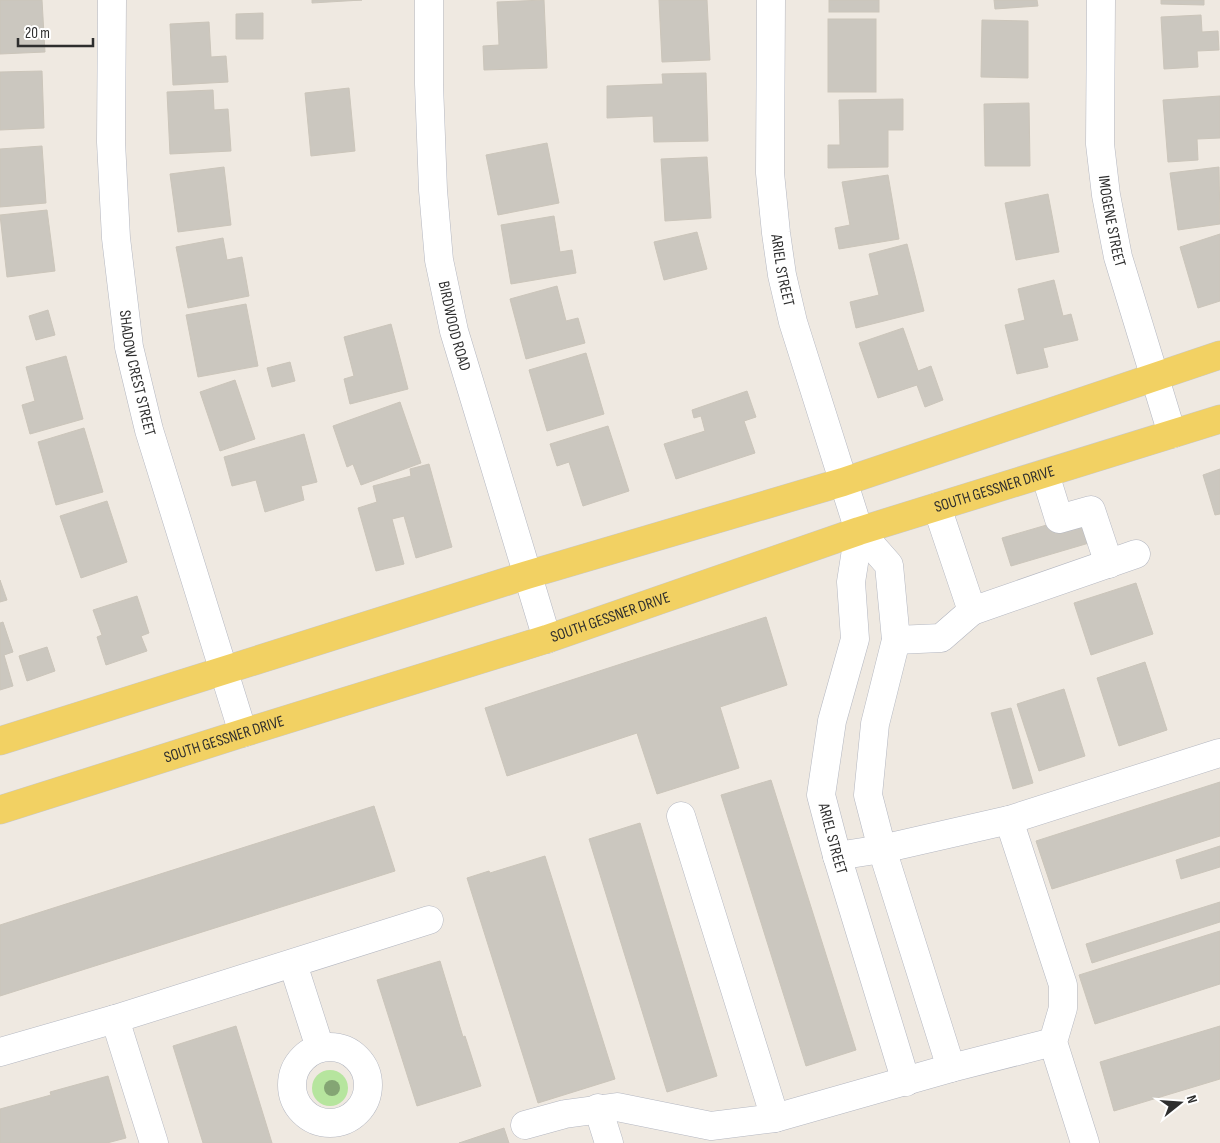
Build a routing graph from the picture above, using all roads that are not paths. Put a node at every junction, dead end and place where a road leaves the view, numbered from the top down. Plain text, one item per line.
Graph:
1 (112, 0) edge
2 (429, 0) edge
3 (770, 0) edge
4 (1100, 0) edge
5 (1220, 355) edge
6 (1155, 377) junction
7 (1220, 419) edge
8 (1172, 434) junction
9 (1046, 474) junction
10 (843, 482) junction
11 (937, 507) junction
12 (860, 531) junction
13 (1136, 554) dead end
14 (1109, 564) junction
15 (527, 575) junction
16 (972, 611) junction
17 (547, 639) junction
18 (896, 640) junction
19 (224, 671) junction
20 (243, 732) junction
21 (0, 741) edge
22 (1219, 753) edge
23 (0, 810) edge
24 (681, 816) dead end
25 (1010, 820) junction
26 (882, 849) junction
27 (837, 856) junction
28 (429, 920) dead end
29 (293, 964) junction
30 (115, 1019) junction
31 (1053, 1042) junction
32 (320, 1048) junction
33 (0, 1052) edge
34 (951, 1068) junction
35 (906, 1082) junction
36 (598, 1108) junction
37 (775, 1118) junction
38 (525, 1125) dead end
39 (319, 1132) edge
40 (154, 1143) edge
41 (608, 1143) edge
42 (1085, 1143) edge

1 - 19 street, SHADOW CREST STREET
2 - 15 street, BIRDWOOD ROAD
3 - 10 street, ARIEL STREET
4 - 6 street, IMOGENE STREET
5 - 6 main road
6 - 8 street, IMOGENE STREET
6 - 10 main road
7 - 8 main road, SOUTH GESSNER DRIVE
8 - 9 main road, SOUTH GESSNER DRIVE
9 - 11 main road, SOUTH GESSNER DRIVE
9 - 14 street
10 - 12 street, ARIEL STREET
10 - 15 main road
11 - 12 main road, SOUTH GESSNER DRIVE
11 - 16 street
12 - 17 main road, SOUTH GESSNER DRIVE
12 - 18 street, ARIEL STREET
12 - 27 street, ARIEL STREET
13 - 14 street
14 - 16 street
15 - 17 street, BIRDWOOD ROAD
15 - 19 main road
16 - 18 street
17 - 20 main road, SOUTH GESSNER DRIVE
18 - 26 street, ARIEL STREET
19 - 20 street, SHADOW CREST STREET
19 - 21 main road
20 - 23 main road, SOUTH GESSNER DRIVE
22 - 25 street
24 - 37 street
25 - 26 street
25 - 31 street
26 - 27 street
26 - 34 street, ARIEL STREET
27 - 35 street, ARIEL STREET
28 - 29 street
29 - 30 street
29 - 32 street
30 - 33 street
30 - 40 street
31 - 34 street
31 - 42 street
32 - 39 street
32 - 39 street
34 - 35 street
35 - 37 street
36 - 37 street
36 - 38 street
36 - 41 street

